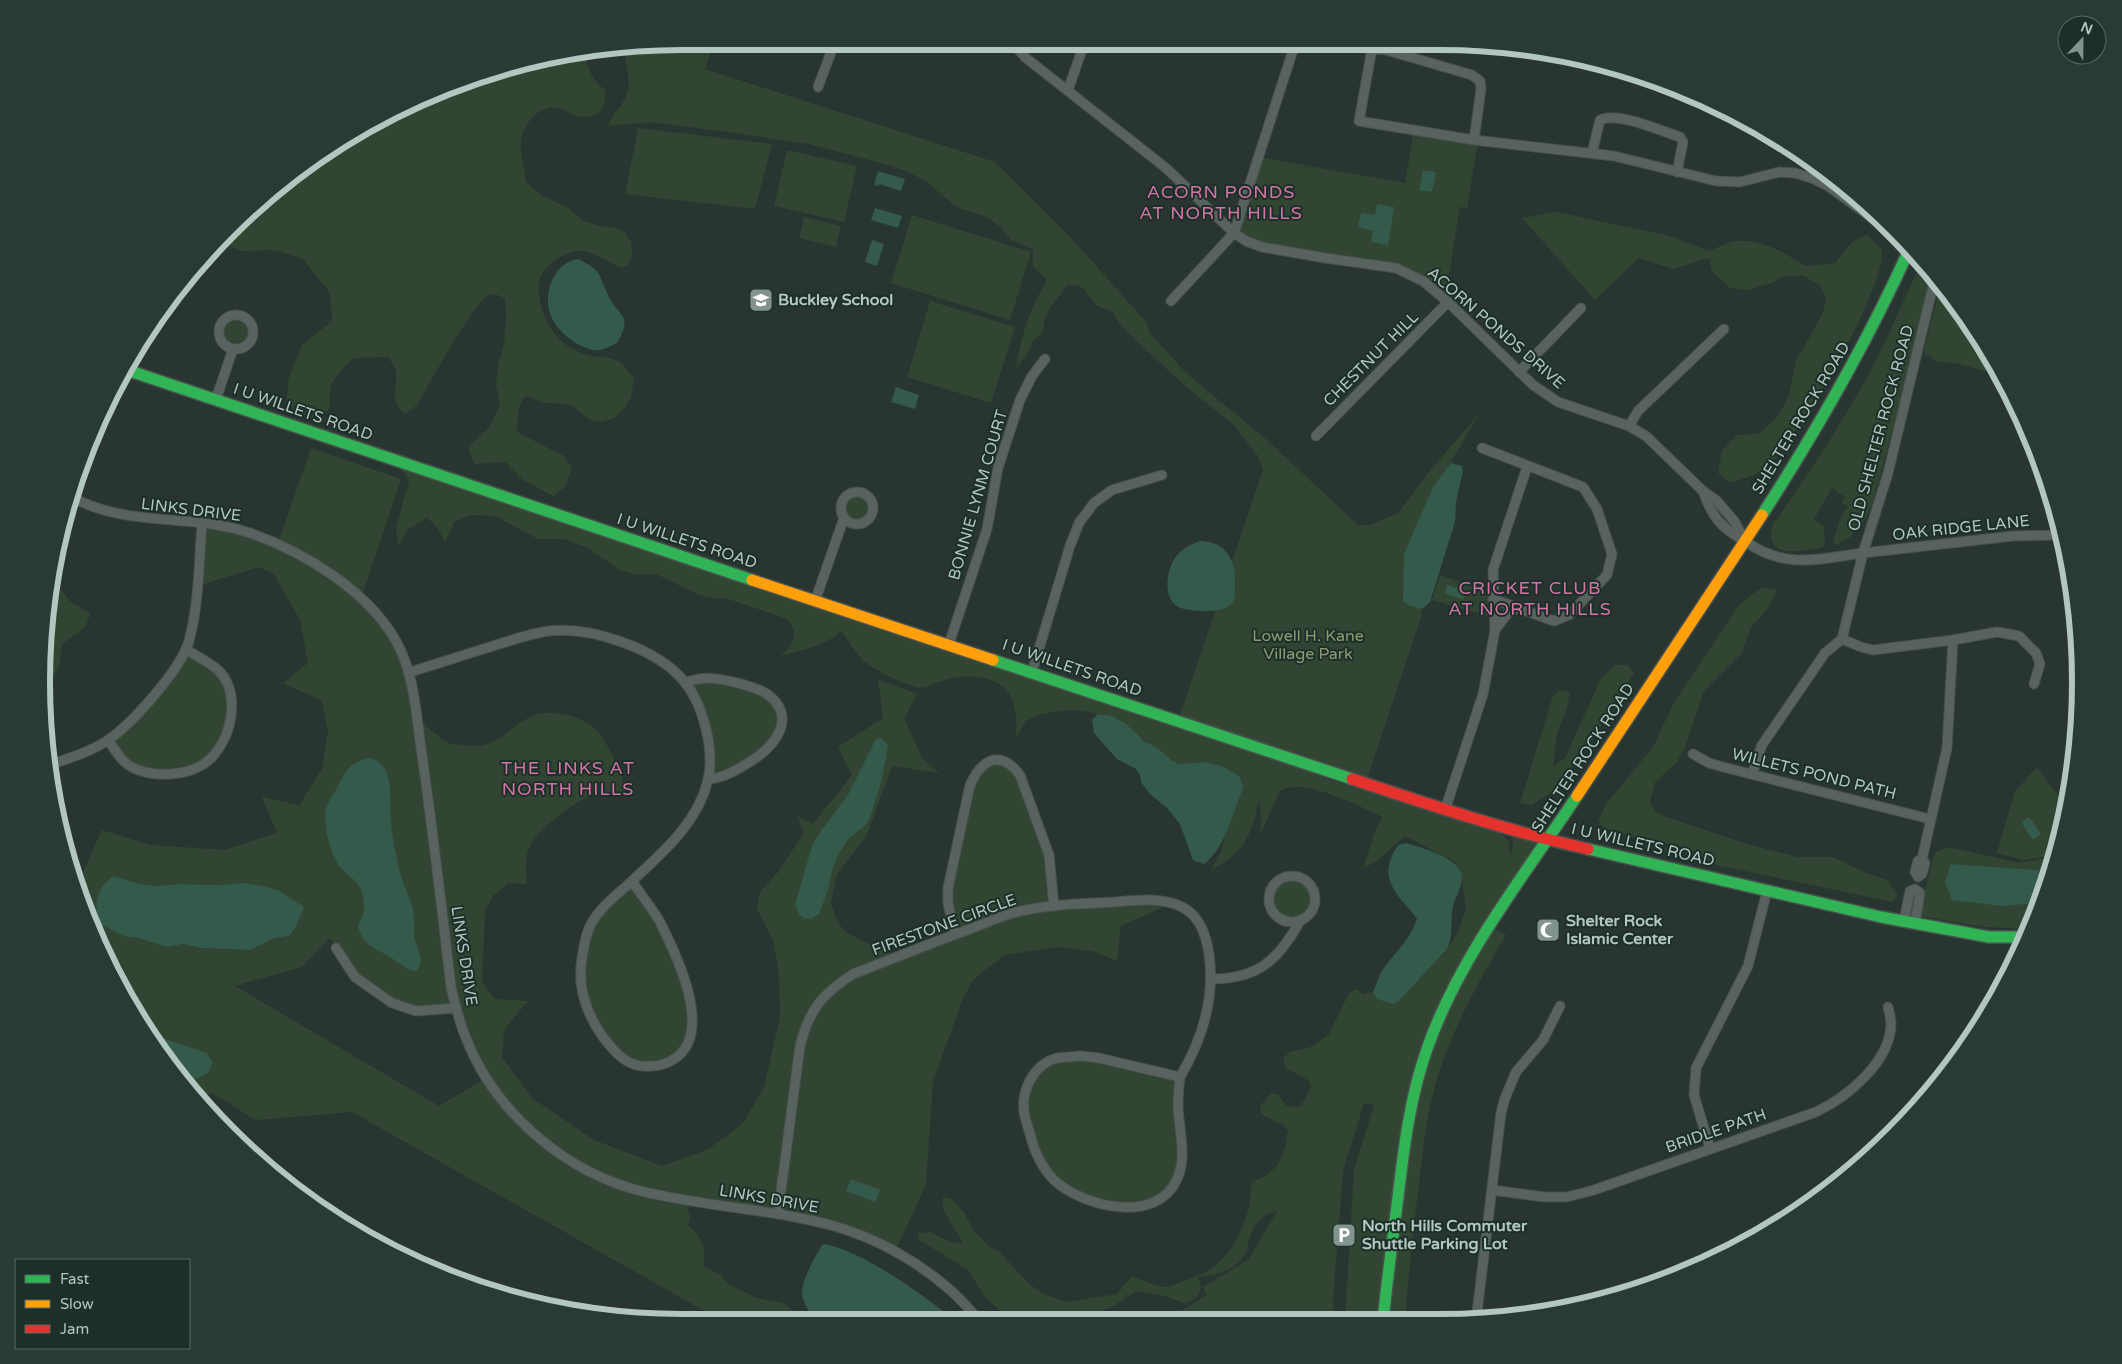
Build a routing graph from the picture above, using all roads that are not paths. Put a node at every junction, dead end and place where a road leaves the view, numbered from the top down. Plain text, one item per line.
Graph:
1 (832, 50) edge
2 (1019, 50) edge
3 (1082, 50) edge
4 (1293, 50) edge
5 (1373, 50) edge
6 (1386, 50) edge
7 (818, 87) dead end
8 (1068, 90) junction
9 (1474, 140) junction
10 (1592, 154) junction
11 (1677, 172) junction
12 (1857, 207) edge
13 (1234, 233) junction
14 (1906, 256) edge
15 (1933, 287) edge
16 (1171, 301) dead end
17 (1448, 302) junction
18 (1581, 308) dead end
19 (1724, 329) dead end
20 (233, 349) dead end
21 (1045, 359) dead end
22 (132, 372) edge
23 (1519, 372) junction
24 (216, 400) junction
25 (1629, 426) junction
26 (1316, 436) dead end
27 (1482, 448) dead end
28 (1527, 467) junction
29 (1162, 475) dead end
30 (78, 500) edge
31 (844, 518) dead end
32 (202, 524) junction
33 (2054, 535) edge
34 (1745, 541) junction
35 (1863, 553) junction
36 (1493, 598) junction
37 (815, 601) junction
38 (1517, 608) junction
39 (1495, 630) junction
40 (1842, 639) junction
41 (1953, 640) junction
42 (949, 644) junction
43 (186, 649) junction
44 (410, 672) junction
45 (1032, 672) junction
46 (685, 683) junction
47 (2034, 684) dead end
48 (108, 740) junction
49 (1694, 754) dead end
50 (55, 763) edge
51 (1752, 774) junction
52 (708, 779) junction
53 (1444, 810) junction
54 (1930, 819) junction
55 (1548, 840) junction
56 (632, 881) junction
57 (1767, 891) junction
58 (1054, 906) junction
59 (1300, 920) junction
60 (1909, 922) junction
61 (955, 934) junction
62 (2018, 937) edge
63 (336, 948) dead end
64 (1211, 979) junction
65 (1560, 1006) dead end
66 (1888, 1007) dead end
67 (456, 1008) junction
68 (1180, 1077) junction
69 (1710, 1148) junction
70 (1492, 1190) junction
71 (778, 1214) junction
72 (1477, 1313) edge
73 (973, 1314) edge
74 (1384, 1314) edge

1 - 7 street
2 - 8 street, ACORN PONDS DRIVE
3 - 8 street
4 - 13 street
5 - 9 street
6 - 9 street
8 - 13 street, ACORN PONDS DRIVE
9 - 10 street
10 - 11 street
10 - 11 street
11 - 12 street
13 - 16 street
13 - 17 street, ACORN PONDS DRIVE
14 - 34 main road, SHELTER ROCK ROAD
15 - 35 street, OLD SHELTER ROCK ROAD
17 - 23 street, ACORN PONDS DRIVE
17 - 26 street, CHESTNUT HILL
18 - 23 street
19 - 25 street
20 - 24 street
21 - 42 street, BONNIE LYNM COURT
22 - 24 main road, I U WILLETS ROAD
23 - 25 street, ACORN PONDS DRIVE
24 - 37 main road, I U WILLETS ROAD
25 - 34 street, ACORN PONDS DRIVE
27 - 28 street
28 - 36 street
28 - 38 street
29 - 45 street
30 - 32 street, LINKS DRIVE
31 - 37 street
32 - 43 street
32 - 44 street, LINKS DRIVE
33 - 35 street, OAK RIDGE LANE
34 - 35 street, OLD SHELTER ROCK ROAD
34 - 55 main road, SHELTER ROCK ROAD
35 - 40 street
36 - 38 street
36 - 39 street
37 - 42 main road, I U WILLETS ROAD
38 - 39 street
39 - 53 street
40 - 41 street
40 - 51 street
41 - 47 street
41 - 54 street
42 - 45 main road, I U WILLETS ROAD
43 - 48 street
43 - 48 street
44 - 46 street
44 - 67 street, LINKS DRIVE
45 - 53 main road, I U WILLETS ROAD
46 - 52 street
46 - 52 street
48 - 50 street
49 - 51 street, WILLETS POND PATH
51 - 54 street, WILLETS POND PATH
52 - 56 street
53 - 55 main road, I U WILLETS ROAD
54 - 60 street
55 - 57 main road, I U WILLETS ROAD
55 - 74 main road, SHELTER ROCK ROAD
56 - 56 street
57 - 60 main road, I U WILLETS ROAD
57 - 69 street
58 - 61 street, FIRESTONE CIRCLE
58 - 61 street
58 - 64 street, FIRESTONE CIRCLE
59 - 59 street
59 - 64 street
60 - 62 main road, I U WILLETS ROAD
61 - 71 street, FIRESTONE CIRCLE
63 - 67 street
64 - 68 street, FIRESTONE CIRCLE
65 - 70 street
66 - 69 street, BRIDLE PATH
67 - 71 street, LINKS DRIVE
68 - 68 street, FIRESTONE CIRCLE
69 - 70 street, BRIDLE PATH
70 - 72 street
71 - 73 street, LINKS DRIVE

